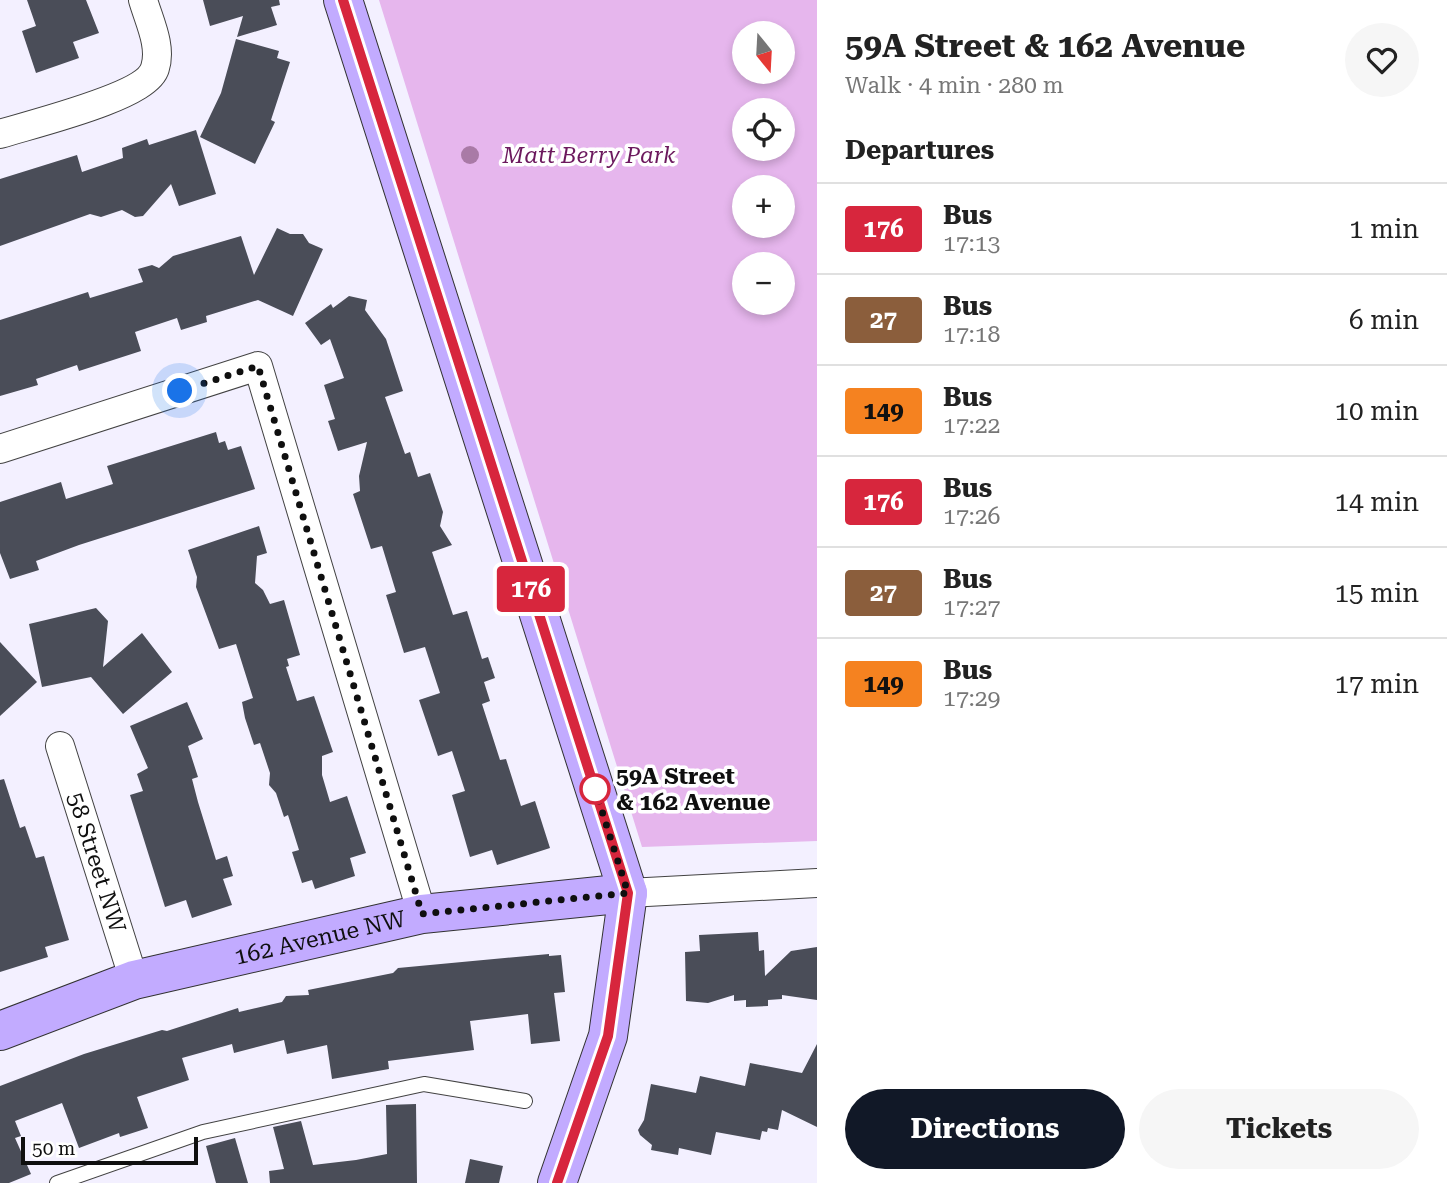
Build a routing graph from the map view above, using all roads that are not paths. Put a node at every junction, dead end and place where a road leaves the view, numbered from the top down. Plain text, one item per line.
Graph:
1 (143, 0) edge
2 (343, 0) edge
3 (0, 134) edge
4 (0, 449) edge
5 (60, 746) dead end
6 (817, 883) edge
7 (628, 893) junction
8 (422, 914) junction
9 (134, 980) junction
10 (0, 1031) edge
11 (524, 1101) dead end
12 (57, 1183) edge
13 (557, 1183) edge

1 - 3 street
2 - 7 street
4 - 8 street
5 - 9 street, 58 Street NW
6 - 7 street, 162 Avenue NW
7 - 8 street, 162 Avenue NW
7 - 13 street
8 - 9 street, 162 Avenue NW
9 - 10 street, 162 Avenue NW
11 - 12 lane

